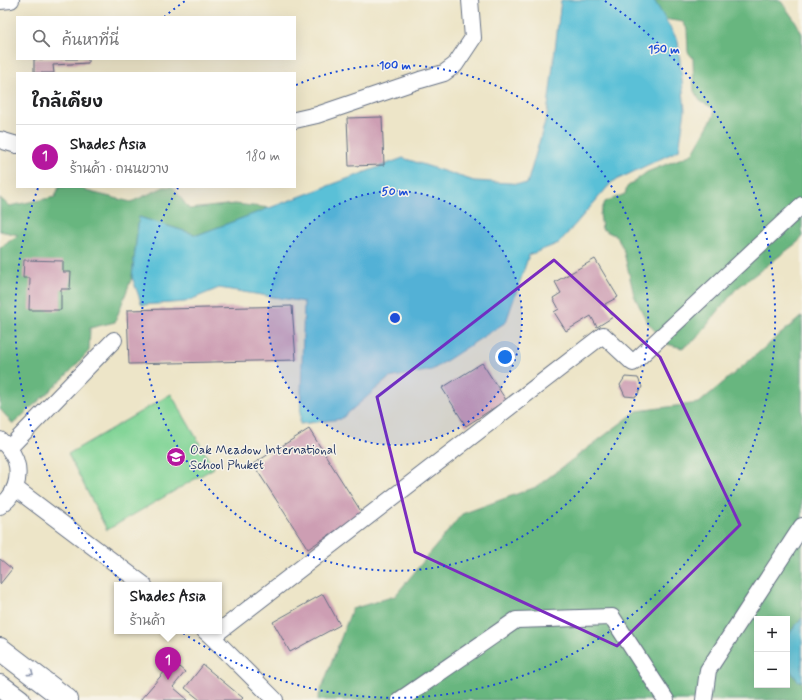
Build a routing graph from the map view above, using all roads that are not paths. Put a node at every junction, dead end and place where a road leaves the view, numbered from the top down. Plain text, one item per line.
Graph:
1 (11, 0) edge
2 (470, 0) edge
3 (0, 1) edge
4 (296, 120) edge
5 (0, 140) edge
6 (16, 145) edge
7 (802, 205) edge
8 (114, 340) dead end
9 (5, 444) edge
10 (15, 488) junction
11 (0, 506) edge
12 (802, 526) edge
13 (140, 582) edge
14 (222, 624) edge
15 (209, 634) edge
16 (0, 649) edge
17 (0, 686) edge
18 (19, 700) edge
19 (67, 700) edge
20 (275, 700) edge
21 (400, 700) edge
22 (666, 700) edge
23 (704, 700) edge

1 - 3 street
2 - 4 street
5 - 6 street
7 - 14 street
8 - 9 street
9 - 10 street
10 - 11 street
10 - 13 street
12 - 23 street
15 - 20 street
16 -> 19 main road
17 - 18 main road
21 - 22 street

